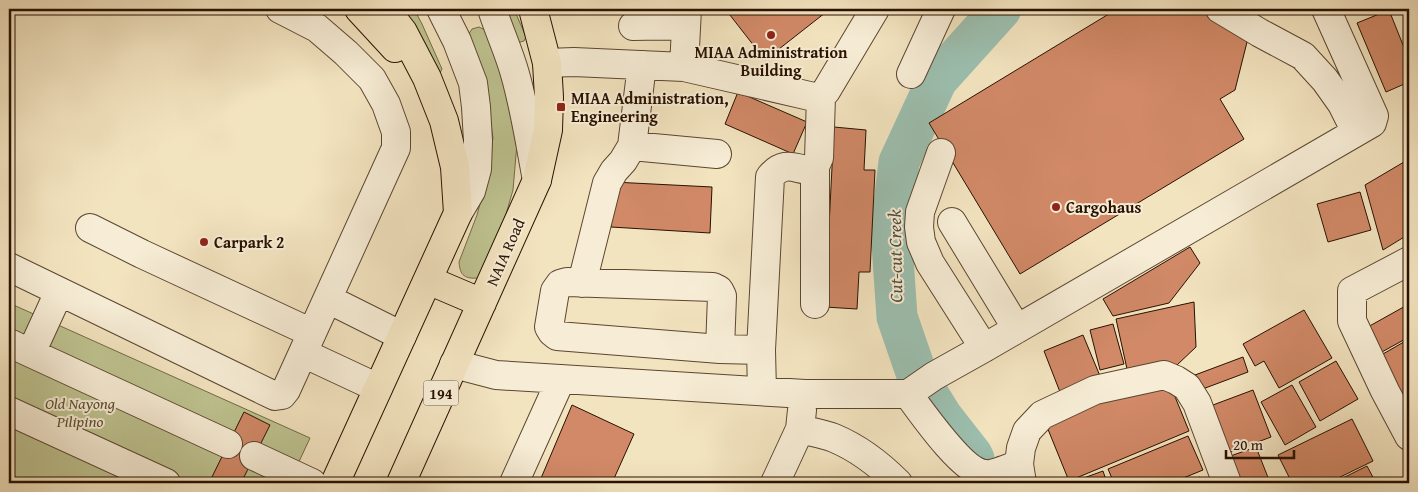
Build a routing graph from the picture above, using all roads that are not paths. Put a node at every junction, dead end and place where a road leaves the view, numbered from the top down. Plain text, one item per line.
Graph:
1 (280, 9) edge
2 (359, 9) edge
3 (386, 9) edge
4 (442, 9) edge
5 (533, 9) edge
6 (875, 9) edge
7 (941, 9) edge
8 (1220, 9) edge
9 (1326, 9) edge
10 (687, 17) edge
11 (495, 18) edge
12 (633, 26) dead end
13 (457, 41) junction
14 (547, 63) junction
15 (642, 65) junction
16 (684, 67) junction
17 (911, 74) dead end
18 (427, 78) junction
19 (821, 96) junction
20 (1356, 132) junction
21 (632, 146) junction
22 (941, 153) dead end
23 (717, 154) dead end
24 (814, 166) junction
25 (537, 180) junction
26 (458, 213) junction
27 (952, 222) dead end
28 (90, 228) dead end
29 (1409, 261) edge
30 (9, 268) edge
31 (428, 280) junction
32 (582, 283) junction
33 (59, 292) junction
34 (328, 299) junction
35 (482, 303) junction
36 (815, 304) dead end
37 (1017, 329) junction
38 (402, 336) junction
39 (308, 343) junction
40 (20, 348) edge
41 (984, 348) junction
42 (720, 349) junction
43 (761, 350) junction
44 (454, 364) junction
45 (561, 379) junction
46 (378, 388) junction
47 (916, 389) junction
48 (762, 391) junction
49 (805, 394) junction
50 (9, 411) edge
51 (800, 429) junction
52 (1409, 436) edge
53 (228, 444) dead end
54 (254, 456) dead end
55 (1020, 474) edge
56 (130, 476) edge
57 (407, 481) edge
58 (166, 483) edge
59 (312, 483) edge
60 (335, 483) edge
61 (514, 483) edge
62 (775, 483) edge
63 (898, 483) edge
64 (1227, 483) edge

1 - 34 street
2 - 18 main road
3 - 18 main road
4 - 13 street
5 - 14 main road, NAIA Road
6 - 19 street
7 - 17 street
8 - 20 street
9 - 20 street
10 - 12 street
10 - 16 street
11 - 13 street
11 - 25 street
13 - 26 street
14 - 15 street
14 - 25 main road, NAIA Road
15 - 16 street
15 - 21 street
16 - 19 street
18 - 26 main road
19 - 24 street
20 - 37 street
21 - 23 street
21 - 32 street
22 - 41 street
24 - 36 street
24 - 43 street
25 - 35 main road, NAIA Road / 194
26 - 31 main road
27 - 37 street
28 - 39 street
29 - 52 street
30 - 33 street
31 - 35 main road
31 - 38 main road
32 - 42 street
32 - 42 street
33 - 39 street
33 - 40 street
34 - 38 street
34 - 39 street
35 - 44 main road, NAIA Road / 194
37 - 41 street
38 - 46 main road
39 - 46 street
40 - 53 street
41 - 47 street
42 - 43 street
43 - 48 street
44 - 45 street
44 - 57 main road, NAIA Road / 194
45 - 48 street
45 - 61 street
46 - 60 main road
47 - 49 street
47 - 55 street
48 - 49 street
49 - 51 street
50 - 56 street
51 - 62 street
51 - 63 street
54 - 59 street
55 - 64 street
56 - 58 street

